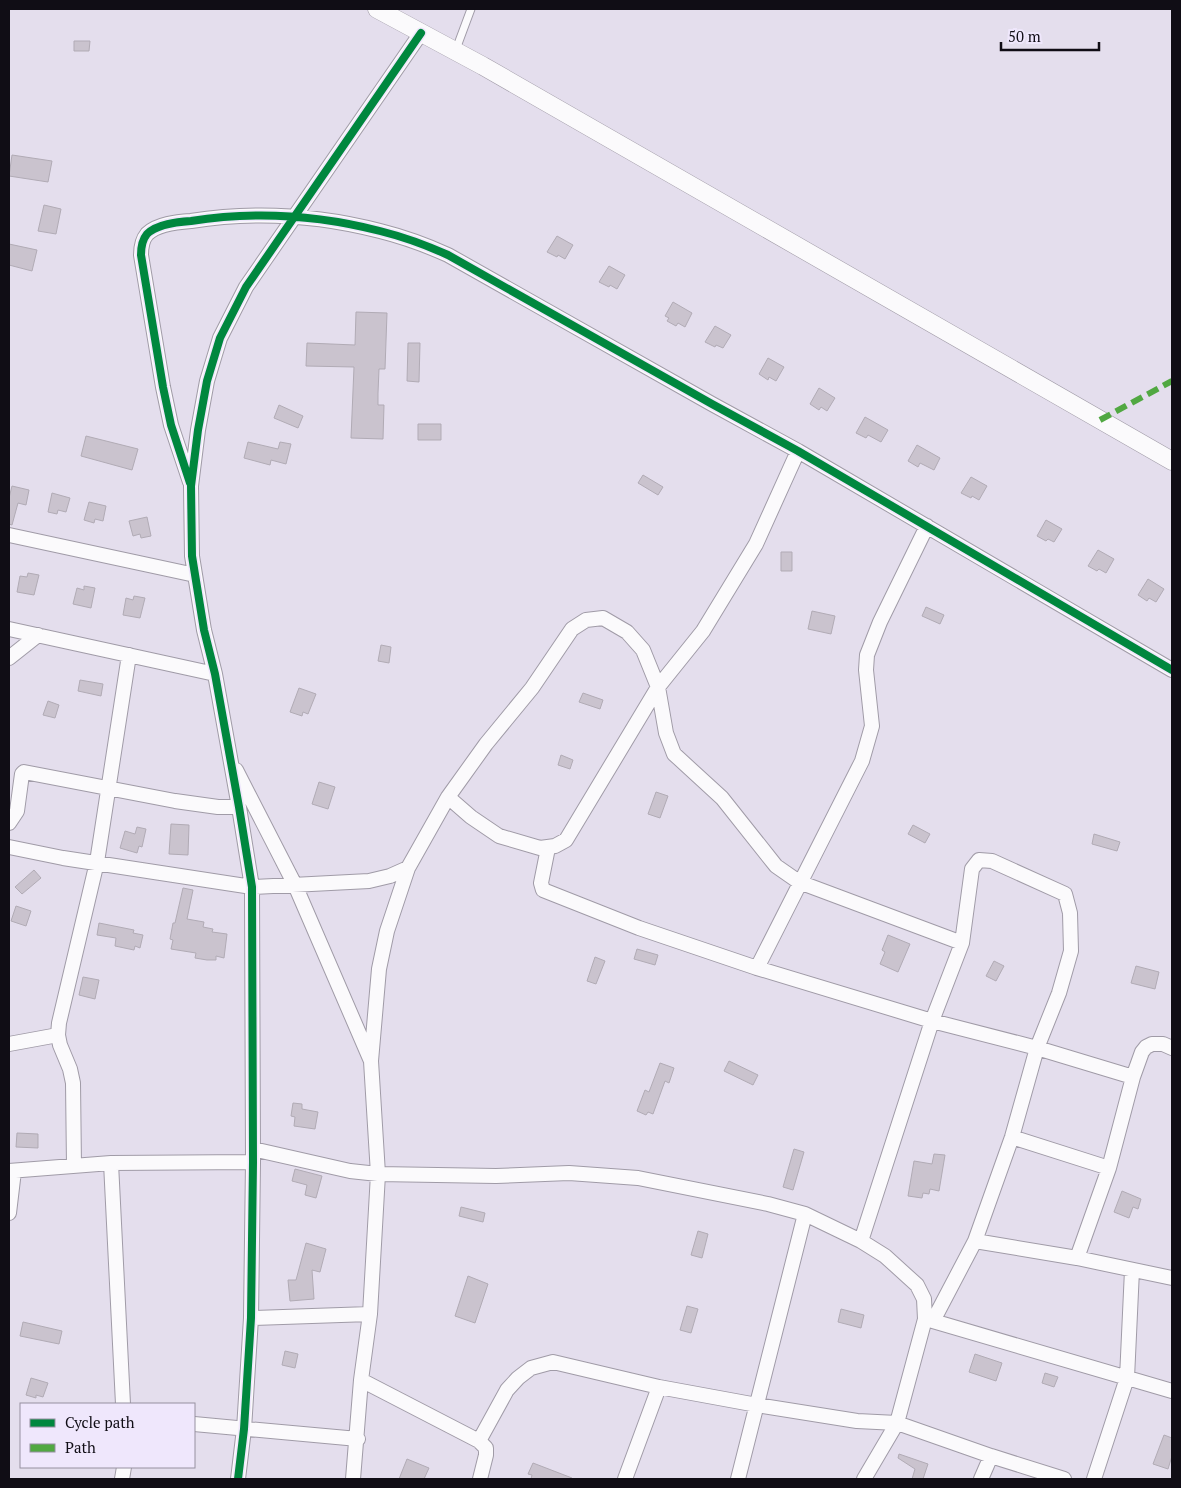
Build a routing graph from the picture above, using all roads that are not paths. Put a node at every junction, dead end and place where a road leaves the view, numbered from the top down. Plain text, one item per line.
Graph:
1 (377, 9) edge
2 (471, 9) edge
3 (421, 33) junction
4 (455, 52) junction
5 (294, 216) junction
6 (798, 451) junction
7 (1172, 461) edge
8 (191, 486) junction
9 (927, 526) junction
10 (9, 535) edge
11 (195, 575) junction
12 (9, 629) edge
13 (38, 635) junction
14 (129, 655) junction
15 (9, 658) edge
16 (1172, 670) edge
17 (215, 674) junction
18 (658, 687) junction
19 (230, 758) junction
20 (108, 788) junction
21 (448, 797) junction
22 (239, 807) junction
23 (9, 823) edge
24 (9, 847) edge
25 (548, 848) junction
26 (97, 862) junction
27 (408, 868) junction
28 (799, 882) junction
29 (296, 885) junction
30 (252, 887) junction
31 (962, 943) junction
32 (757, 968) junction
33 (932, 1021) junction
34 (58, 1035) junction
35 (9, 1044) edge
36 (1037, 1048) junction
37 (1172, 1048) edge
38 (371, 1061) junction
39 (1133, 1077) junction
40 (1012, 1137) junction
41 (253, 1156) junction
42 (111, 1163) junction
43 (74, 1166) junction
44 (1109, 1168) junction
45 (12, 1171) edge
46 (378, 1174) junction
47 (9, 1214) edge
48 (805, 1214) junction
49 (861, 1241) junction
50 (974, 1241) junction
51 (1076, 1258) junction
52 (1132, 1270) junction
53 (1171, 1275) edge
54 (370, 1314) junction
55 (251, 1318) junction
56 (929, 1320) junction
57 (1127, 1378) junction
58 (361, 1380) junction
59 (659, 1387) junction
60 (1172, 1391) edge
61 (123, 1403) edge
62 (757, 1405) junction
63 (896, 1422) junction
64 (195, 1424) edge
65 (244, 1429) junction
66 (358, 1439) junction
67 (479, 1441) junction
68 (991, 1456) junction
69 (238, 1479) edge
70 (353, 1479) edge
71 (480, 1479) edge
72 (625, 1479) edge
73 (738, 1479) edge
74 (864, 1479) edge
75 (981, 1479) edge
76 (1064, 1479) edge
77 (1094, 1479) edge

1 - 3 street
2 - 4 lane
3 - 4 street
3 - 5 street
4 - 7 street
5 - 6 street
5 - 8 street
5 - 8 street
6 - 9 street
6 - 18 street
8 - 11 street
9 - 16 street
9 - 28 street
10 - 11 street
11 - 17 street
12 - 13 street
13 - 14 street
13 - 15 street
14 - 17 street
14 - 20 street
17 - 19 street
18 - 21 street
18 - 25 street
18 - 28 street
19 - 22 street
19 - 29 street
20 - 22 street
20 - 23 street
20 - 26 street
21 - 25 street
21 - 27 street
22 - 30 street
24 - 26 street
25 - 32 street
26 - 30 street
26 - 34 street
27 - 29 street
27 - 38 street
28 - 31 street
28 - 32 street
29 - 30 street
29 - 38 street
30 - 41 street
31 - 33 street
31 - 36 street
32 - 33 street
33 - 36 street
33 - 49 street
34 - 35 street
34 - 43 street
36 - 39 street
36 - 40 street
37 - 39 street
38 - 46 street
39 - 44 street
40 - 44 street
40 - 50 street
41 - 42 street
41 - 46 street
41 - 55 street
42 - 43 street
42 - 61 street
43 - 45 street
44 - 51 street
45 - 47 street
46 - 48 street
46 - 54 street
48 - 49 street
48 - 62 street
49 - 56 street
50 - 51 street
50 - 56 street
51 - 52 street
52 - 53 street
52 - 57 street
54 - 55 street
54 - 58 street
55 - 65 street
56 - 57 street
56 - 63 street
57 - 60 street
57 - 77 street
58 - 66 street
58 - 67 street
59 - 62 street
59 - 67 street
59 - 72 street
62 - 63 street
62 - 73 street
63 - 68 street
63 - 74 street
64 - 65 street
65 - 66 street
65 - 69 street
66 - 70 street
67 - 71 street
68 - 75 street
68 - 76 street

